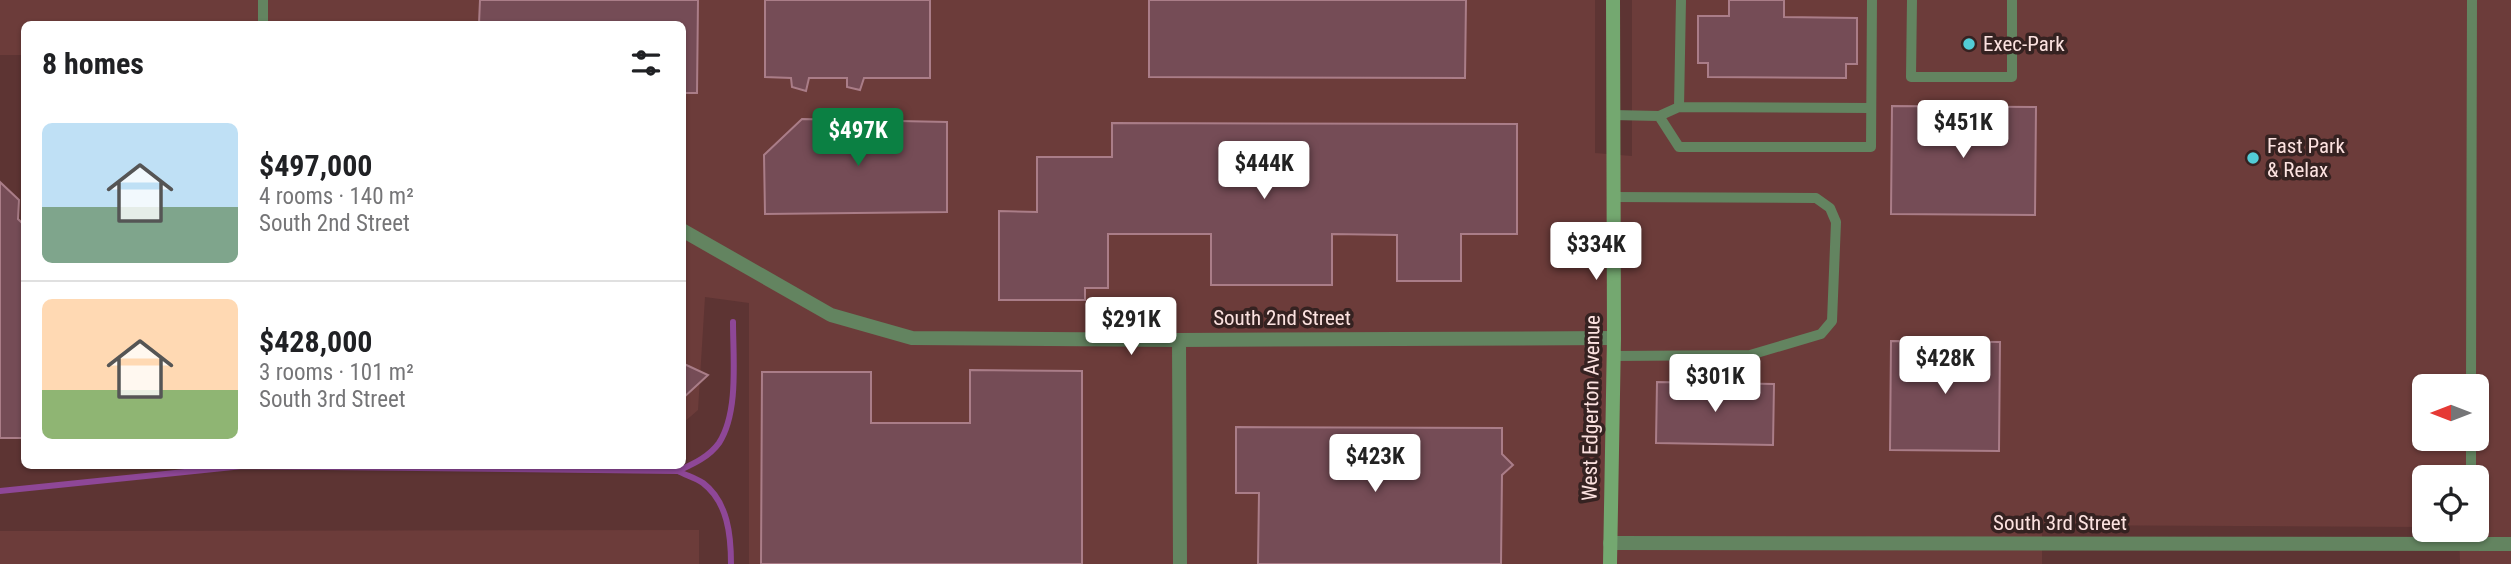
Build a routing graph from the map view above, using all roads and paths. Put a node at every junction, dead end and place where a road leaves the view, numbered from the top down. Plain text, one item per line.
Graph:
1 (263, 0) edge
2 (1612, 0) edge
3 (1681, 0) edge
4 (1872, 0) edge
5 (1912, 0) edge
6 (2012, 0) edge
7 (2472, 0) edge
8 (263, 21) edge
9 (1679, 107) junction
10 (1871, 108) junction
11 (1613, 115) junction
12 (1659, 116) junction
13 (1613, 197) junction
14 (686, 232) edge
15 (1614, 338) junction
16 (1179, 340) junction
17 (1614, 356) junction
18 (2471, 374) edge
19 (2412, 537) edge
20 (2489, 540) edge
21 (1610, 543) junction
22 (2511, 544) edge
23 (1180, 564) edge
24 (1610, 564) edge

1 - 8 lane
2 - 11 street, West Edgerton Avenue
3 - 9 lane
4 - 10 lane
5 - 6 lane
7 - 18 lane
9 - 10 lane
9 - 12 lane
10 - 12 lane
11 - 12 lane
11 - 13 street, West Edgerton Avenue
13 - 15 street, West Edgerton Avenue
13 - 17 lane
14 - 16 street, South 2nd Street
15 - 16 street, South 2nd Street
15 - 17 street, West Edgerton Avenue
16 - 23 street
17 - 21 street, West Edgerton Avenue
19 - 21 street, South 3rd Street
20 - 22 street, South 3rd Street
21 - 24 street, West Edgerton Avenue

